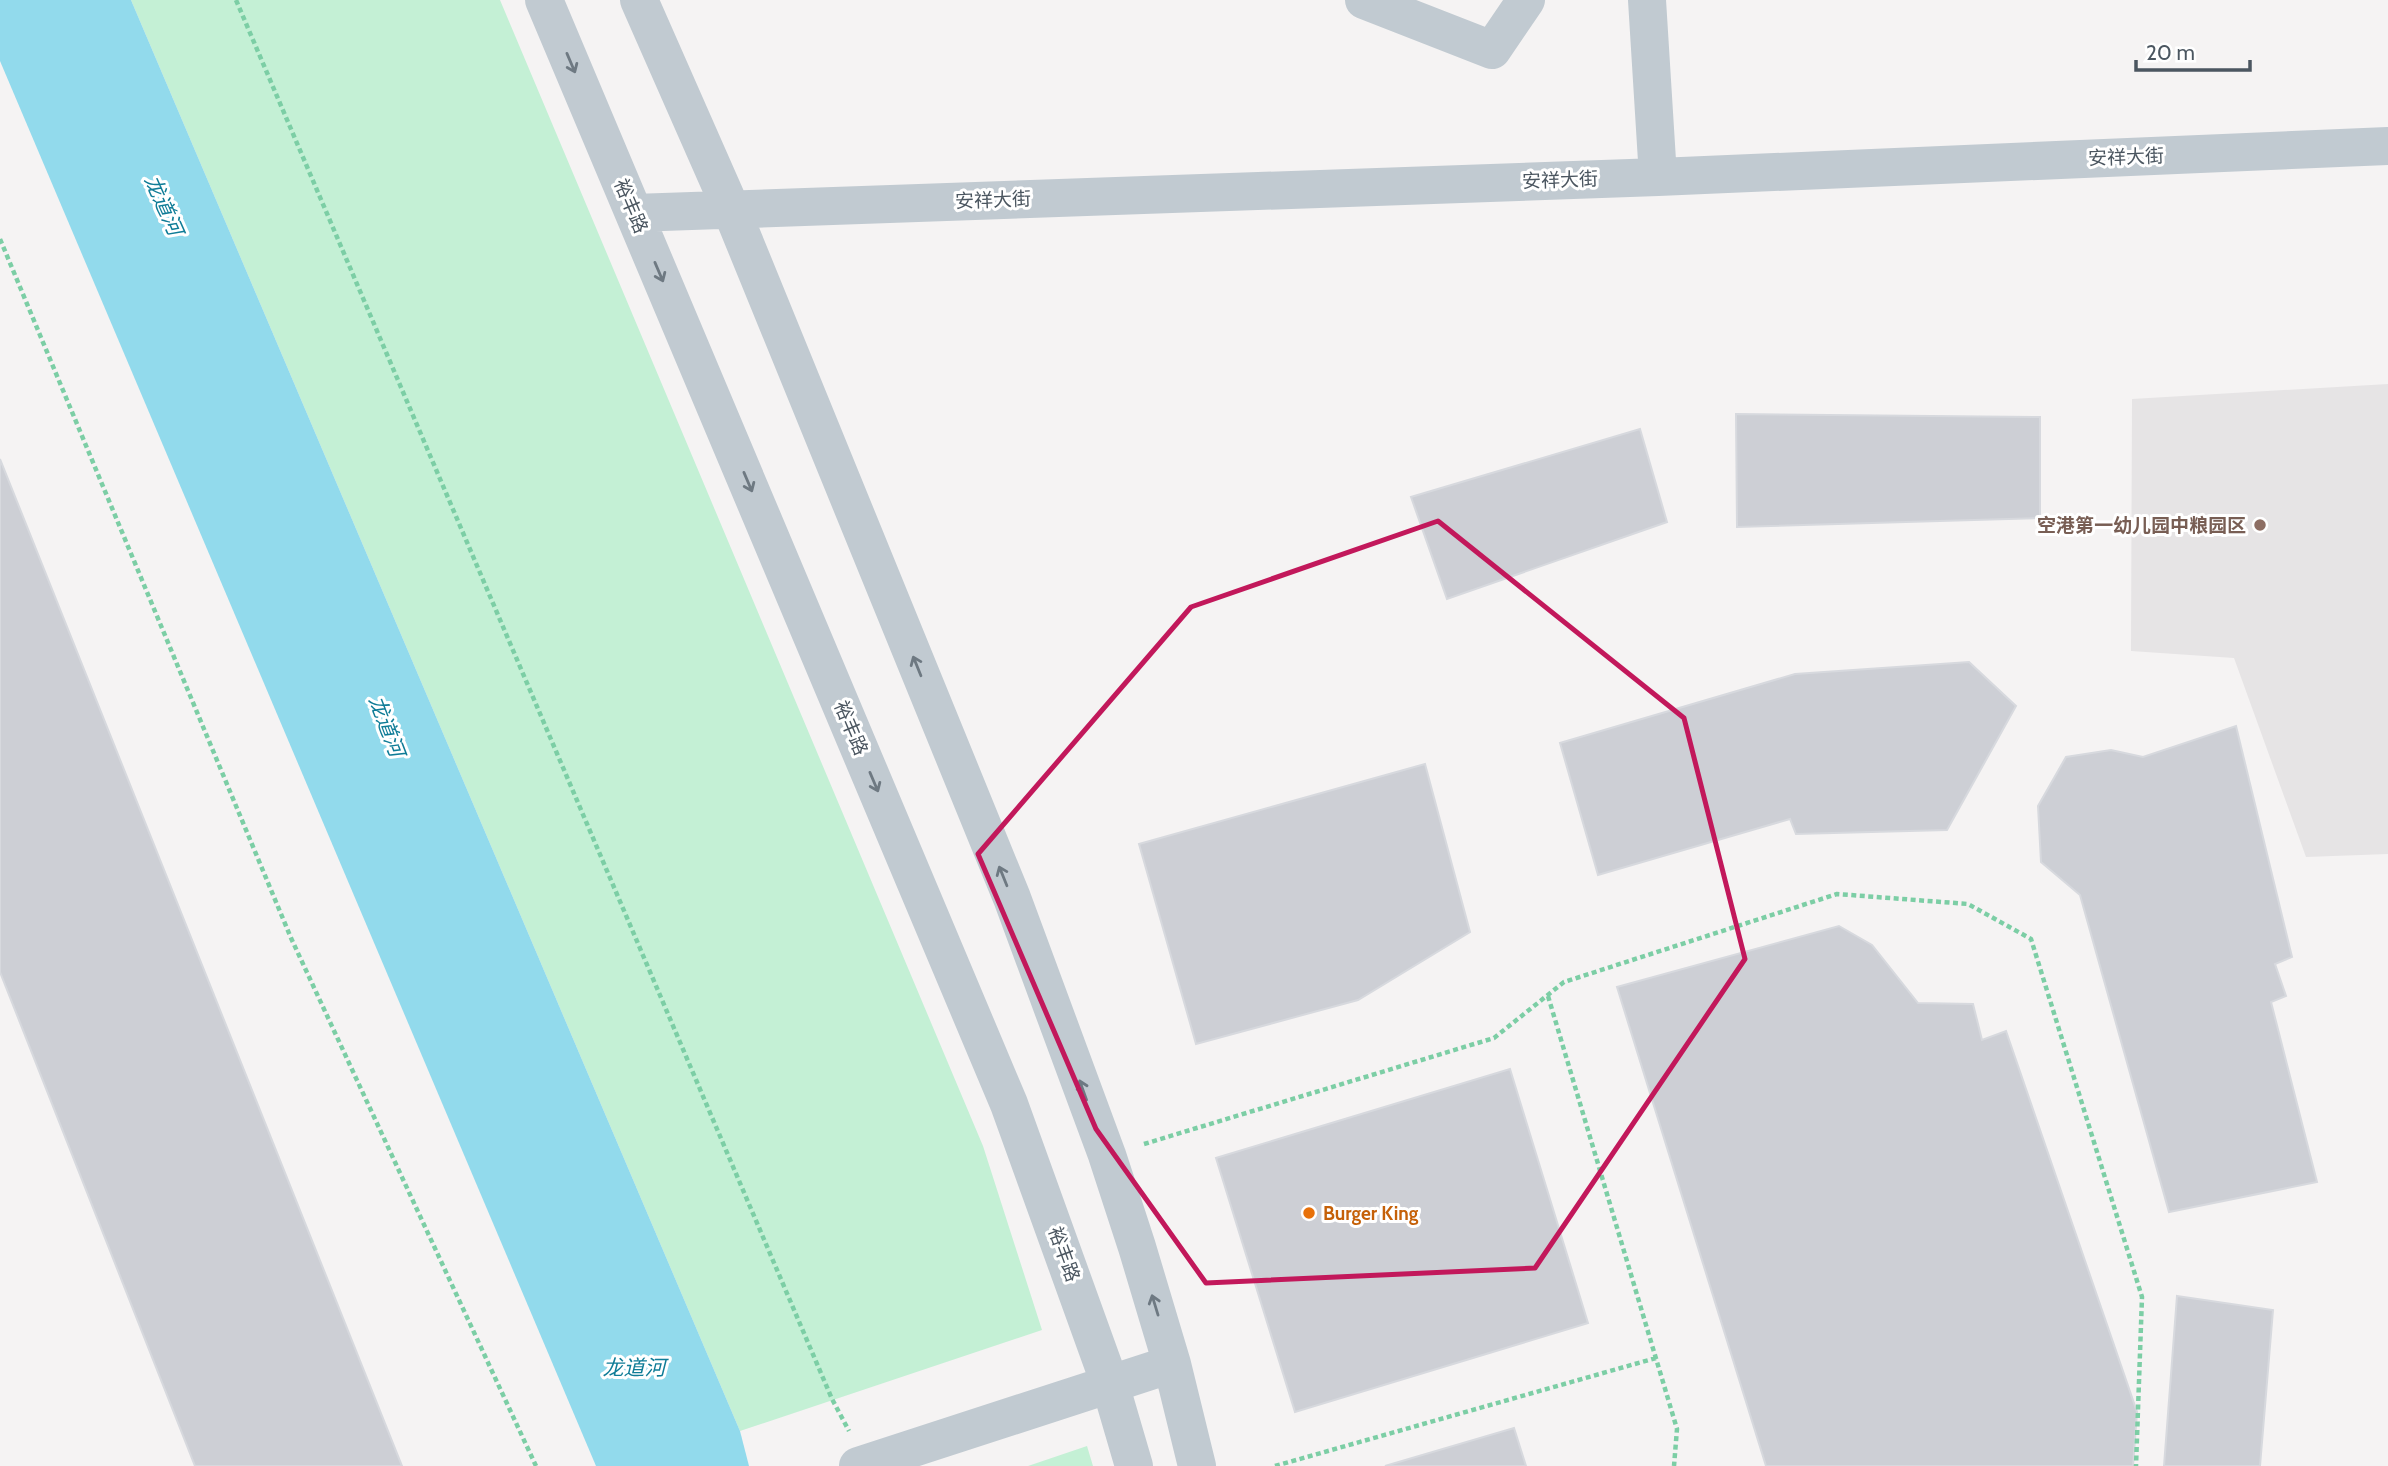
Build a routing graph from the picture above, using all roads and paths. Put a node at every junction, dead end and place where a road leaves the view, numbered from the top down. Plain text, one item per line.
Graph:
1 (236, 0) edge
2 (544, 0) edge
3 (639, 0) edge
4 (1364, 0) edge
5 (1526, 0) edge
6 (1647, 0) edge
7 (2388, 146) edge
8 (1658, 177) junction
9 (731, 209) junction
10 (634, 213) junction
11 (0, 239) edge
12 (1548, 995) junction
13 (1107, 1155) junction
14 (1656, 1359) junction
15 (1172, 1364) junction
16 (1110, 1384) junction
17 (862, 1465) edge
18 (536, 1466) edge
19 (1134, 1466) edge
20 (1197, 1466) edge
21 (1275, 1466) edge
22 (1674, 1466) edge
23 (2136, 1466) edge

1 - 17 path
2 -> 10 street, 裕丰路
3 - 9 street
4 - 5 street
6 - 8 street
7 - 8 street, 安祥大街
8 - 9 street, 安祥大街
9 - 10 street, 安祥大街
13 -> 9 street
10 -> 16 street, 裕丰路
11 - 18 path
12 - 13 path
12 - 14 path
12 - 23 path
15 -> 13 street
14 - 21 path
14 - 22 path
15 - 16 street
15 - 20 street
16 - 17 street
16 - 19 street, 裕丰路

